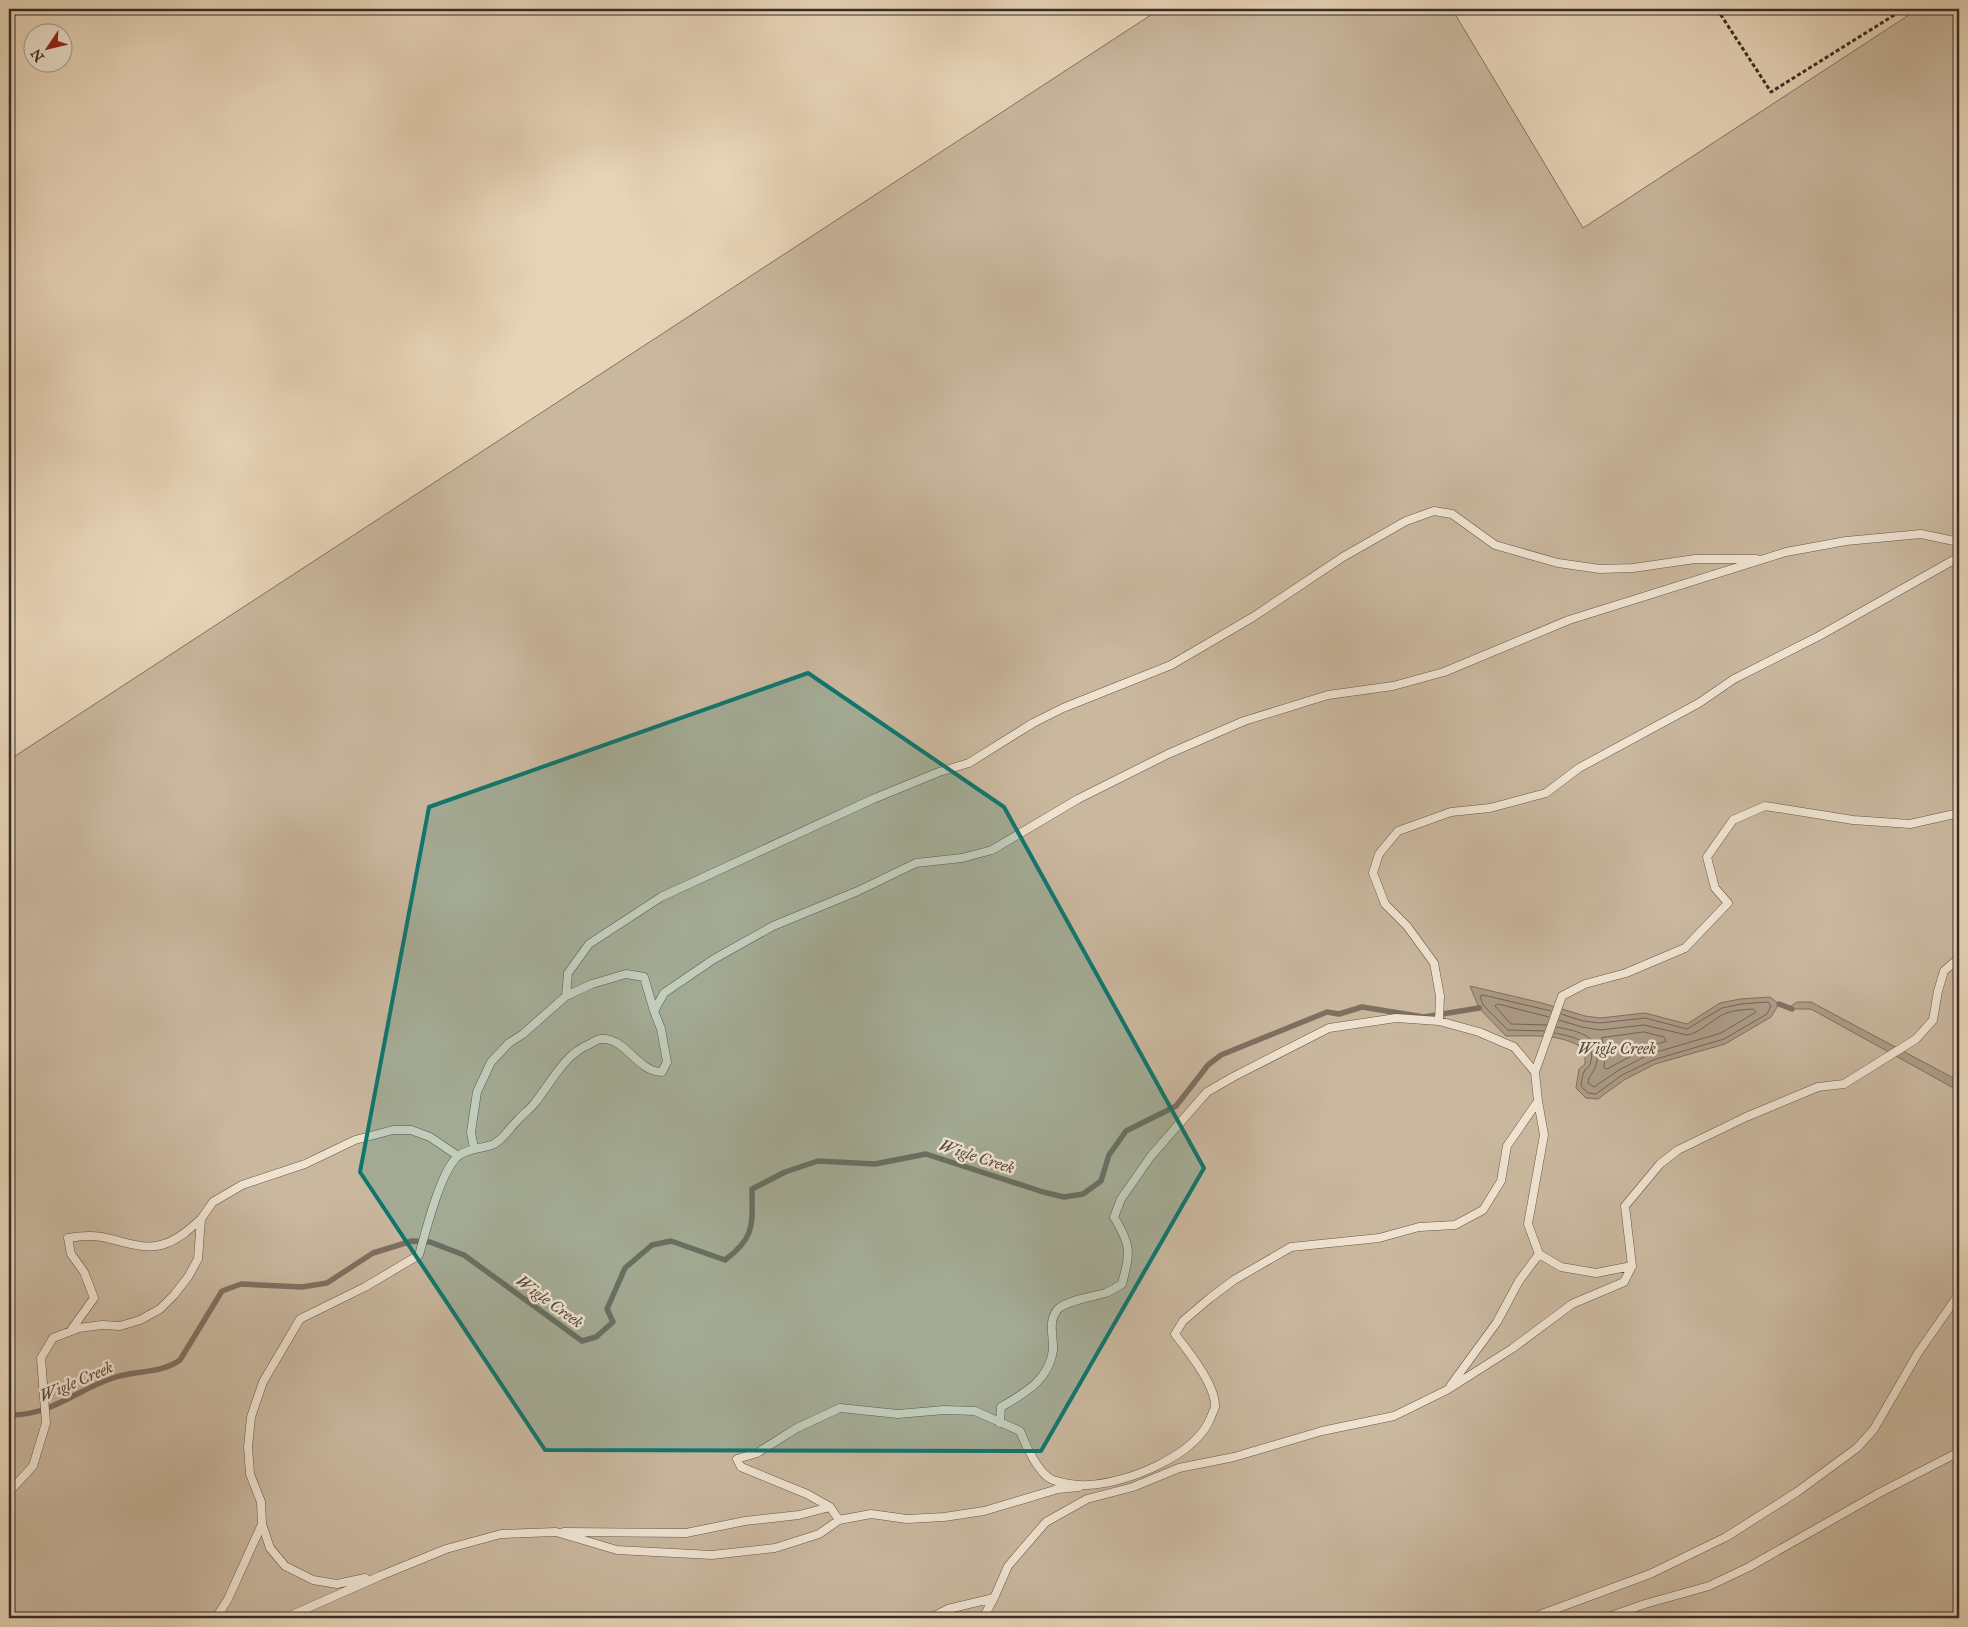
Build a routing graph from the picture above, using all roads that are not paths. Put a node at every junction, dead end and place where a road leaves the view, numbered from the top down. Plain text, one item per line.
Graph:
1 (1959, 542) edge
2 (1959, 557) edge
3 (1765, 559) junction
4 (1959, 814) edge
5 (1959, 958) edge
6 (566, 996) junction
7 (654, 1011) junction
8 (1439, 1021) junction
9 (1534, 1072) junction
10 (1538, 1101) junction
11 (474, 1148) junction
12 (458, 1156) junction
13 (201, 1220) junction
14 (1539, 1254) junction
15 (1632, 1266) junction
16 (1959, 1294) edge
17 (70, 1331) junction
18 (1447, 1390) junction
19 (1000, 1423) junction
20 (1959, 1452) edge
21 (1086, 1486) junction
22 (9, 1492) edge
23 (830, 1507) junction
24 (839, 1520) junction
25 (262, 1524) junction
26 (556, 1532) junction
27 (380, 1576) junction
28 (994, 1598) junction
29 (216, 1618) edge
30 (285, 1618) edge
31 (930, 1618) edge
32 (983, 1618) edge
33 (1531, 1618) edge
34 (1605, 1618) edge

1 - 3 lane
2 - 8 lane
3 - 6 lane
3 - 7 lane
4 - 9 lane
5 - 15 lane
6 - 7 lane
6 - 11 lane
7 - 11 lane
8 - 9 lane
8 - 19 lane
9 - 10 lane
10 - 14 lane
10 - 21 lane
11 - 12 lane
12 - 13 lane
12 - 25 lane
13 - 17 lane
13 - 17 lane
14 - 15 lane
14 - 18 lane
15 - 18 lane
16 - 33 lane
17 - 22 lane
18 - 28 lane
19 - 21 lane
19 - 23 lane
20 - 34 lane
21 - 24 lane
23 - 24 lane
23 - 26 lane
24 - 26 lane
25 - 27 lane
25 - 29 lane
26 - 27 lane
27 - 30 lane
28 - 31 lane
28 - 32 lane

